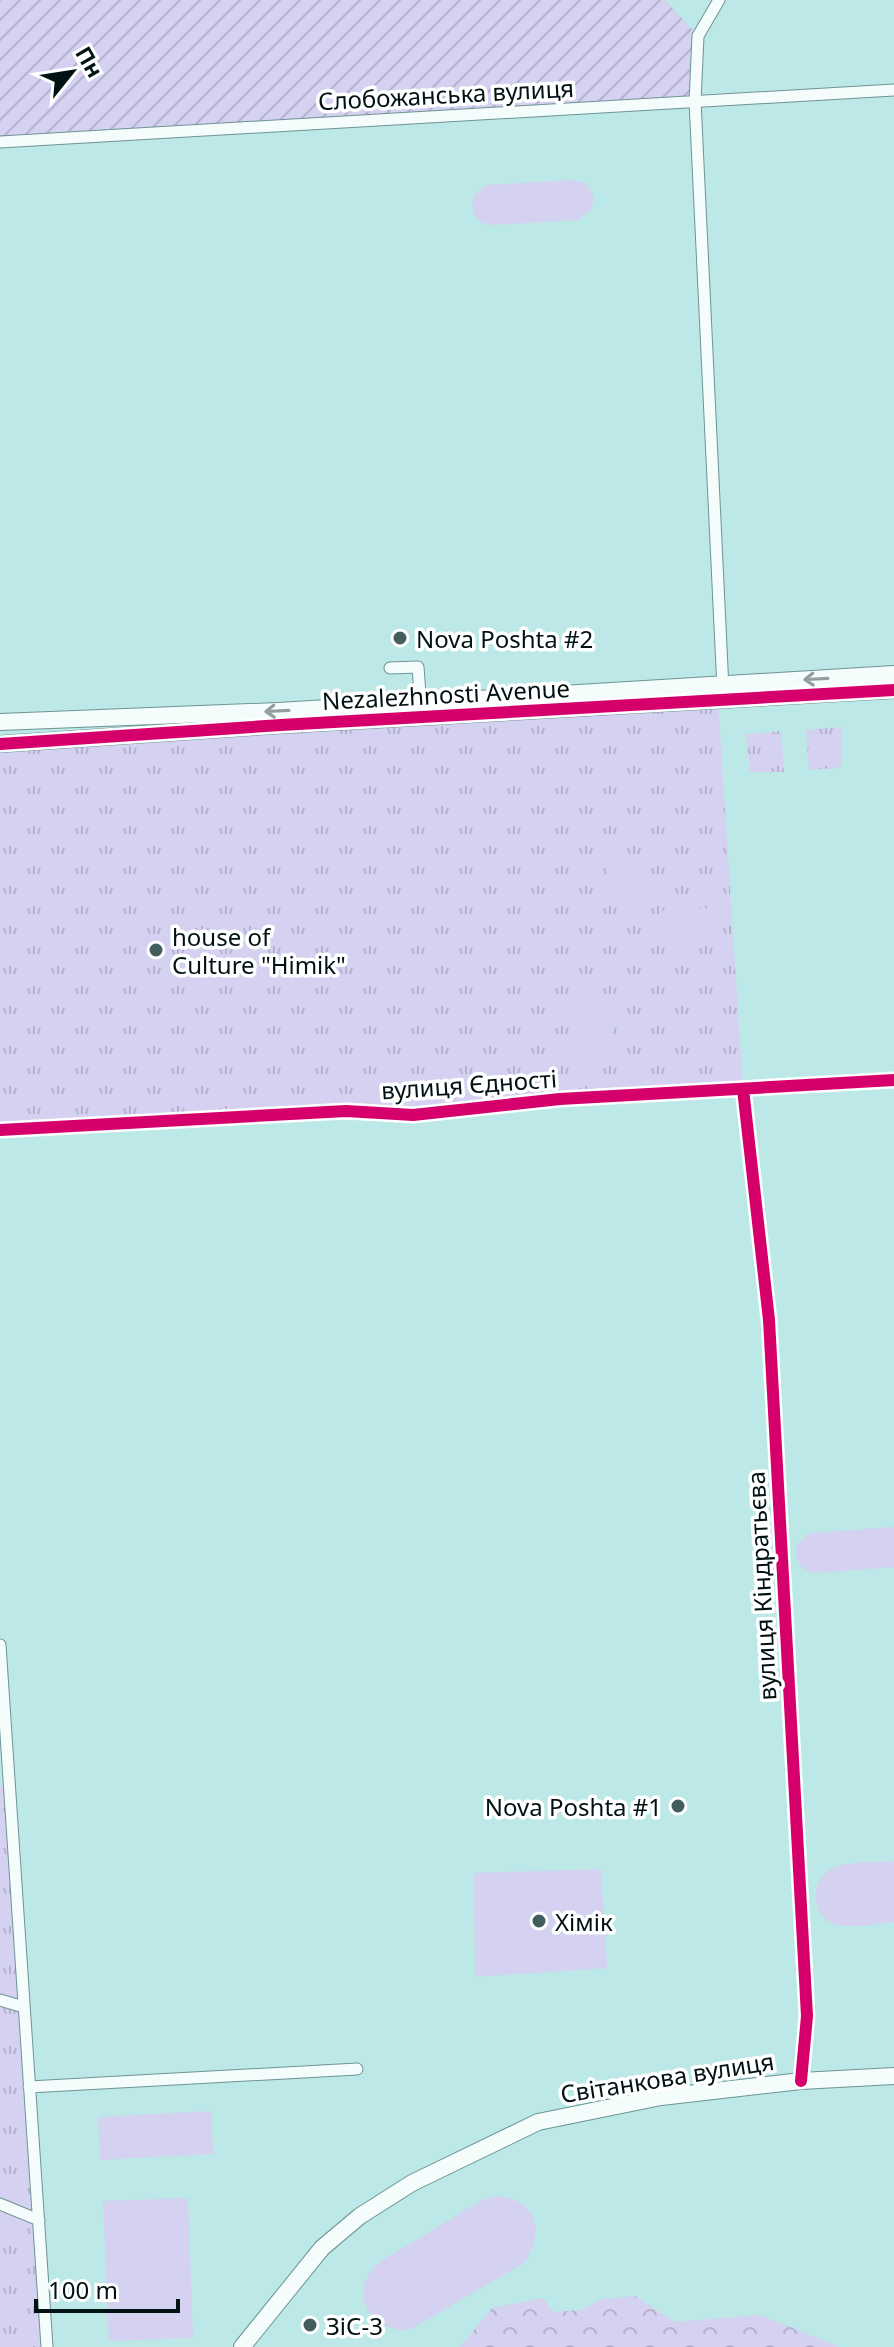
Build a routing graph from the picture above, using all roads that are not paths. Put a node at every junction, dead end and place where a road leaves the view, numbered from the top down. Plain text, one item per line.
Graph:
1 (719, 0) edge
2 (894, 90) edge
3 (695, 101) junction
4 (0, 142) edge
5 (390, 668) dead end
6 (894, 674) edge
7 (894, 690) edge
8 (722, 696) junction
9 (421, 709) junction
10 (0, 722) edge
11 (0, 744) edge
12 (894, 1080) edge
13 (743, 1089) junction
14 (0, 1130) edge
15 (0, 1645) edge
16 (2, 1706) edge
17 (0, 2000) edge
18 (24, 2007) junction
19 (357, 2069) dead end
20 (894, 2076) edge
21 (801, 2081) junction
22 (29, 2087) junction
23 (0, 2204) edge
24 (39, 2220) junction
25 (47, 2347) edge
26 (242, 2347) edge

1 - 3 street
2 - 3 street, Слобожанська вулиця
3 - 4 street, Слобожанська вулиця
3 - 8 street
5 - 9 street
6 -> 8 street, Nezalezhnosti Avenue
7 - 8 street, Nezalezhnosti Avenue
8 - 9 street, Nezalezhnosti Avenue
9 -> 10 street, Nezalezhnosti Avenue
9 - 11 street, Nezalezhnosti Avenue
12 - 13 street, вулиця Єдності
13 - 14 street, вулиця Єдності
13 - 21 street, вулиця Кіндратьєва
15 - 16 street
16 - 18 street
17 - 18 street
18 - 22 street
19 - 22 street
20 - 21 street, Світанкова вулиця
21 - 26 street, Світанкова вулиця
22 - 24 street
23 - 24 street
24 - 25 street

